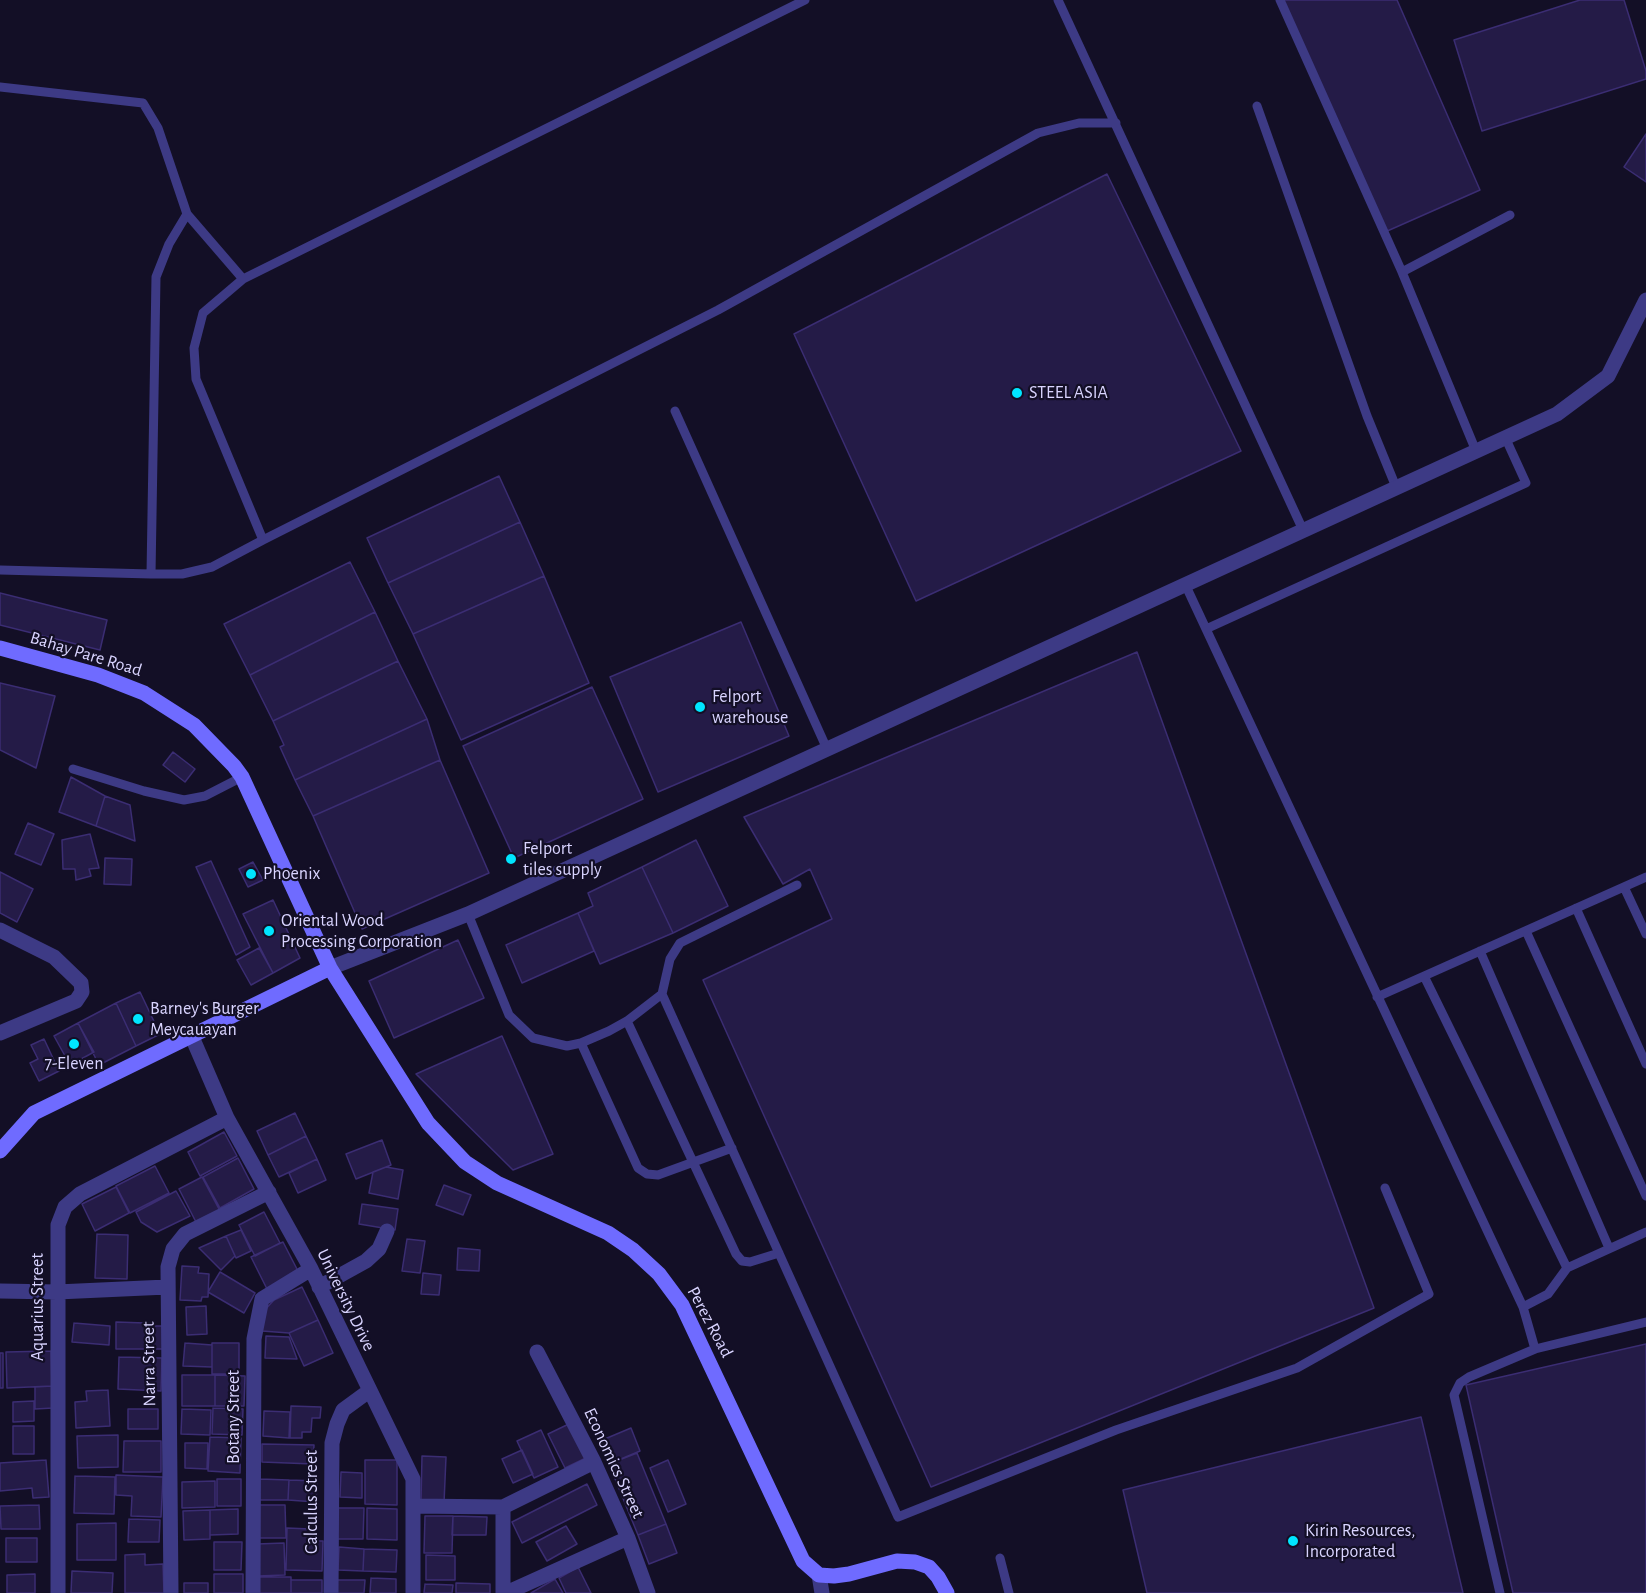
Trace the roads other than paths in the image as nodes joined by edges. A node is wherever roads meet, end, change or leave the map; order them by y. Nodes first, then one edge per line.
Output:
1 (806, 0) edge
2 (1058, 0) edge
3 (1280, 0) edge
4 (0, 87) edge
5 (1257, 106) dead end
6 (1116, 123) junction
7 (188, 214) junction
8 (1510, 215) dead end
9 (1402, 272) junction
10 (243, 279) junction
11 (1646, 300) edge
12 (675, 411) dead end
13 (1505, 437) junction
14 (1476, 451) junction
15 (1396, 488) junction
16 (1303, 530) junction
17 (264, 540) junction
18 (0, 570) edge
19 (151, 574) junction
20 (1185, 584) junction
21 (1206, 629) junction
22 (0, 648) edge
23 (827, 749) junction
24 (73, 769) dead end
25 (242, 777) junction
26 (1646, 877) edge
27 (797, 885) dead end
28 (1624, 887) junction
29 (1576, 908) junction
30 (468, 914) junction
31 (0, 930) edge
32 (1526, 931) junction
33 (1646, 934) edge
34 (1480, 951) junction
35 (330, 968) junction
36 (1424, 976) junction
37 (662, 994) junction
38 (1377, 997) junction
39 (627, 1021) junction
40 (0, 1033) edge
41 (192, 1037) junction
42 (581, 1043) junction
43 (1646, 1064) edge
44 (227, 1118) junction
45 (732, 1148) junction
46 (0, 1150) edge
47 (692, 1163) junction
48 (1385, 1188) dead end
49 (269, 1192) junction
50 (1646, 1196) edge
51 (387, 1231) dead end
52 (1646, 1232) edge
53 (1609, 1248) junction
54 (779, 1253) junction
55 (1567, 1268) junction
56 (311, 1269) junction
57 (167, 1287) junction
58 (319, 1287) junction
59 (0, 1291) edge
60 (57, 1292) junction
61 (1523, 1307) junction
62 (1646, 1322) edge
63 (1534, 1349) junction
64 (537, 1352) dead end
65 (369, 1391) junction
66 (594, 1462) junction
67 (414, 1506) junction
68 (503, 1507) junction
69 (628, 1538) junction
70 (1000, 1557) dead end
71 (819, 1575) junction
72 (58, 1593) edge
73 (171, 1593) edge
74 (253, 1593) edge
75 (331, 1593) edge
76 (413, 1593) edge
77 (504, 1593) edge
78 (648, 1593) edge
79 (822, 1593) edge
80 (947, 1593) edge
81 (1010, 1593) edge
82 (1500, 1593) edge

1 - 10 lane
2 - 6 lane
3 - 9 lane
4 - 7 lane
5 - 15 lane
6 - 16 lane
6 - 17 lane
7 - 10 lane
7 - 19 lane
8 - 9 lane
9 - 14 lane
10 - 17 lane
11 - 13 street
12 - 23 lane
13 - 14 street
13 - 21 lane
14 - 15 street
15 - 16 street
16 - 20 street
17 - 19 lane
18 - 19 lane
20 - 21 lane
20 - 23 street
21 - 38 lane
22 - 25 street, Bahay Pare Road
23 - 30 street
24 - 25 lane
25 - 35 street, Bahay Pare Road
26 - 28 lane
27 - 37 lane
28 - 29 lane
28 - 33 lane
29 - 32 lane
29 - 43 lane
30 - 35 street
30 - 42 lane
31 - 40 street
32 - 34 lane
32 - 50 lane
34 - 36 lane
34 - 53 lane
35 - 41 street
35 - 71 street, Perez Road
36 - 38 lane
36 - 55 lane
37 - 39 lane
37 - 45 lane
38 - 61 lane
39 - 42 lane
39 - 47 lane
41 - 44 street, University Drive
41 - 46 street
42 - 47 lane
44 - 49 street, University Drive
44 - 60 street, Aquarius Street
45 - 47 lane
45 - 54 lane
47 - 54 lane
48 - 54 lane
49 - 56 street, University Drive
49 - 57 street, Narra Street
51 - 58 street
52 - 53 lane
53 - 55 lane
55 - 61 lane
56 - 58 street, University Drive
56 - 74 street, Botany Street
57 - 60 street
57 - 73 street, Narra Street
58 - 65 street, University Drive
59 - 60 street
60 - 72 street, Aquarius Street
61 - 63 lane
62 - 63 lane
63 - 82 lane
64 - 66 street, Economics Street
65 - 67 street, University Drive
65 - 75 street, Calculus Street
66 - 68 street
66 - 69 street, Economics Street
67 - 68 street
67 - 76 street, University Drive
68 - 77 street
69 - 77 street
69 - 78 street, Economics Street
70 - 81 lane
71 - 79 street
71 - 80 street

